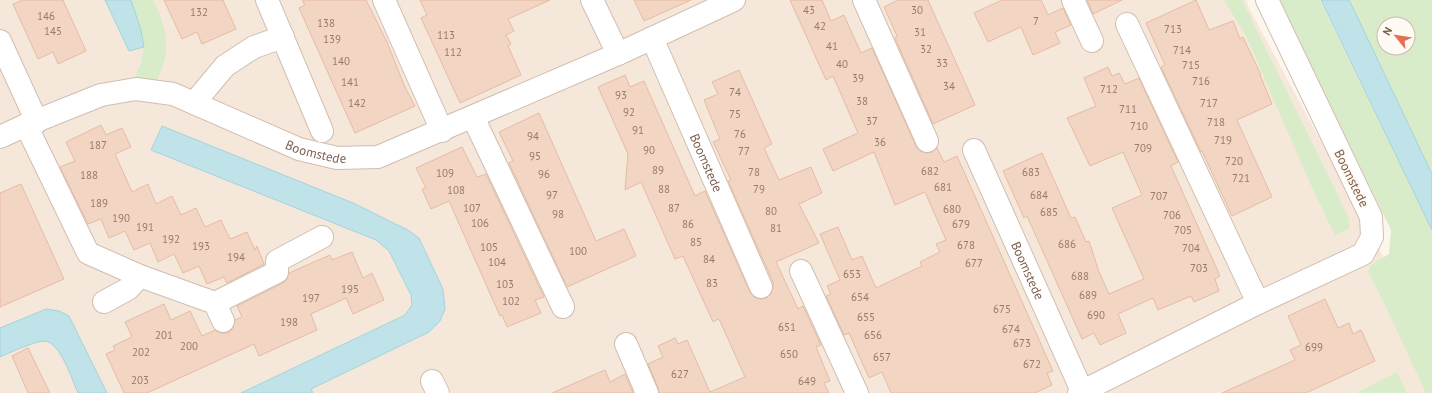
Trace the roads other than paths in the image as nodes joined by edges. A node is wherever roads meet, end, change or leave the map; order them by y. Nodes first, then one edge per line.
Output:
1 (267, 0) edge
2 (384, 0) edge
3 (592, 0) edge
4 (734, 0) edge
5 (864, 0) edge
6 (1073, 0) edge
7 (1267, 0) edge
8 (1127, 24) dead end
9 (283, 38) junction
10 (652, 38) junction
11 (0, 41) edge
12 (1092, 41) dead end
13 (618, 54) junction
14 (194, 103) junction
15 (473, 117) junction
16 (31, 123) junction
17 (322, 131) dead end
18 (442, 131) junction
19 (0, 137) edge
20 (927, 141) dead end
21 (974, 150) dead end
22 (322, 237) dead end
23 (801, 272) dead end
24 (140, 276) junction
25 (760, 288) dead end
26 (104, 302) dead end
27 (1258, 303) junction
28 (563, 307) dead end
29 (626, 344) dead end
30 (1080, 392) edge
31 (647, 393) edge
32 (857, 393) edge

1 - 9 street, Boomstede
2 - 18 street
3 - 13 street
4 - 10 street, Boomstede
5 - 20 street
6 - 12 street
7 - 27 street, Boomstede
8 - 27 street
9 - 14 street
9 - 17 street, Boomstede
10 - 13 street, Boomstede
10 - 25 street, Boomstede
11 - 16 street
13 - 15 street, Boomstede
14 - 16 street, Boomstede
14 - 18 street, Boomstede
15 - 18 street, Boomstede
15 - 28 street
16 - 19 street, Boomstede
16 - 24 street
21 - 30 street, Boomstede
22 - 24 street
23 - 32 street
24 - 26 street
27 - 30 street, Boomstede
29 - 31 street

